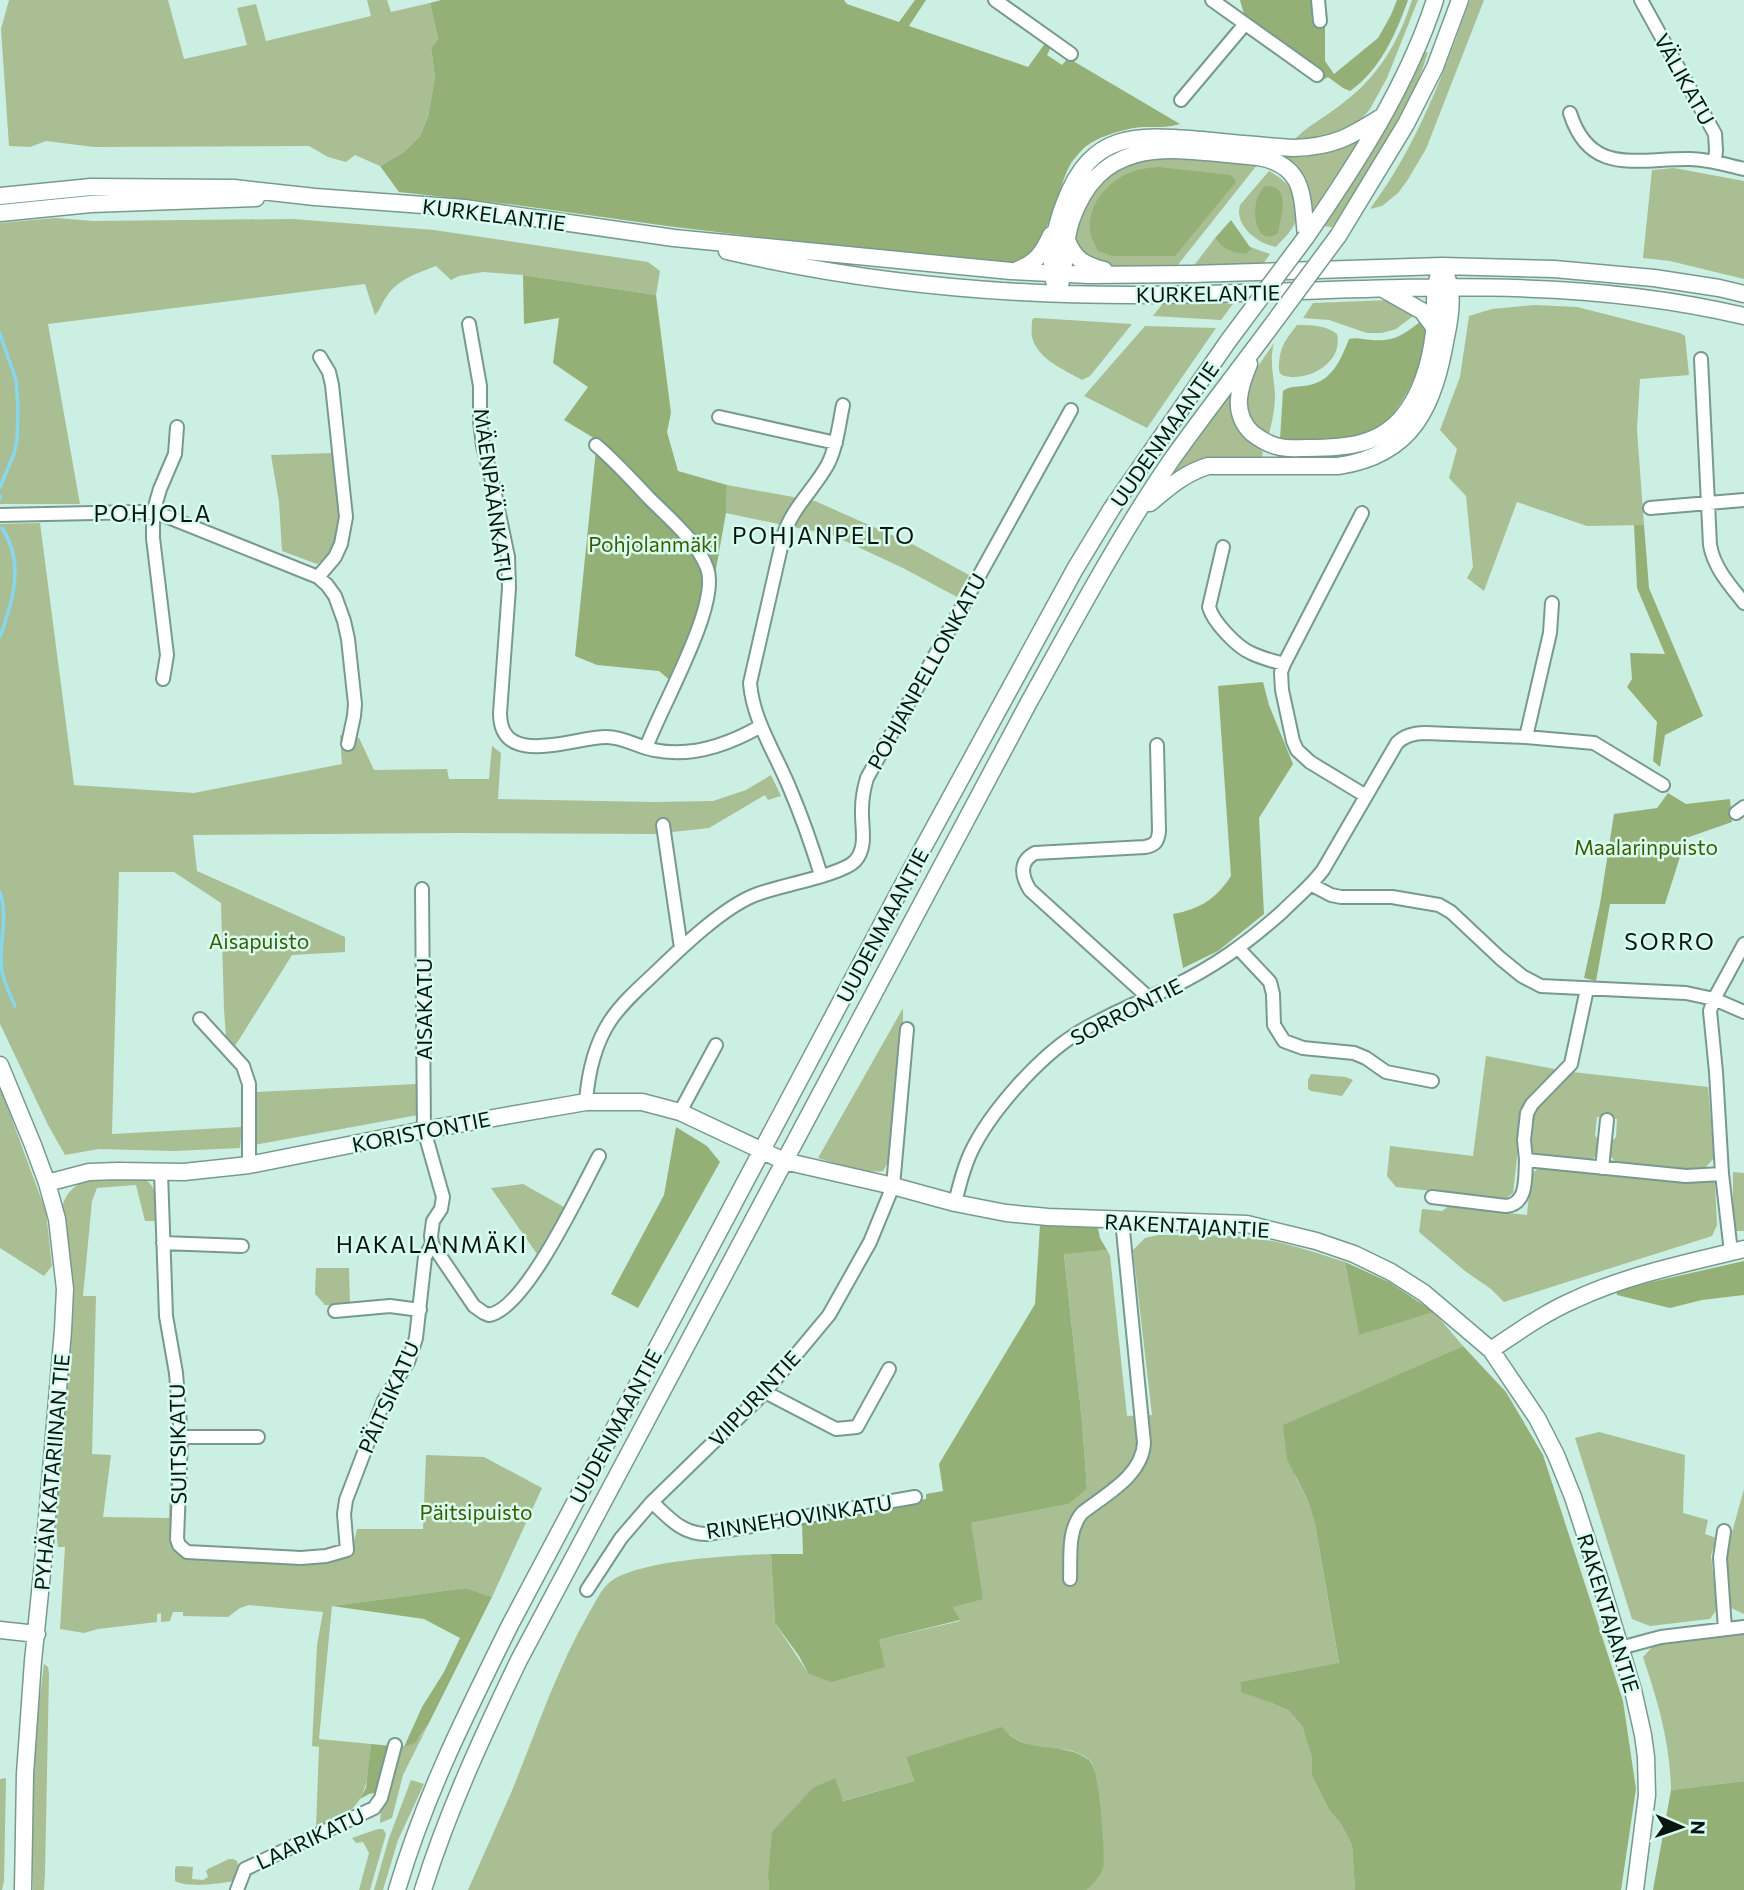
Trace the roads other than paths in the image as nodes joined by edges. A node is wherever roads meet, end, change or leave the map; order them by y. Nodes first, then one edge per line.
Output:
1 (995, 0) edge
2 (1212, 0) edge
3 (1318, 0) edge
4 (1435, 0) edge
5 (1460, 0) edge
6 (1641, 0) edge
7 (1320, 21) dead end
8 (1245, 24) junction
9 (1071, 54) dead end
10 (1317, 75) dead end
11 (1181, 100) dead end
12 (1570, 113) dead end
13 (1383, 116) junction
14 (1714, 162) junction
15 (1744, 169) edge
16 (0, 196) edge
17 (314, 197) junction
18 (0, 214) edge
19 (1059, 217) junction
20 (1306, 237) junction
21 (674, 238) junction
22 (1067, 240) junction
23 (1442, 266) junction
24 (1011, 271) junction
25 (1057, 274) junction
26 (1120, 274) junction
27 (1442, 286) junction
28 (1380, 288) junction
29 (1057, 294) junction
30 (1744, 294) edge
31 (1744, 316) edge
32 (469, 324) dead end
33 (1434, 327) junction
34 (1259, 341) junction
35 (320, 357) dead end
36 (1701, 359) dead end
37 (843, 405) dead end
38 (1071, 410) dead end
39 (719, 417) dead end
40 (177, 427) dead end
41 (836, 443) junction
42 (596, 445) dead end
43 (1744, 500) edge
44 (1707, 504) junction
45 (1650, 508) dead end
46 (153, 513) junction
47 (1362, 513) dead end
48 (0, 515) edge
49 (1135, 517) junction
50 (1223, 547) dead end
51 (318, 577) junction
52 (1744, 603) edge
53 (1552, 604) dead end
54 (1284, 664) junction
55 (163, 679) dead end
56 (761, 726) junction
57 (1526, 737) junction
58 (348, 744) dead end
59 (1157, 745) dead end
60 (646, 748) junction
61 (1663, 785) dead end
62 (1366, 796) junction
63 (663, 825) dead end
64 (821, 875) junction
65 (1311, 884) junction
66 (422, 889) dead end
67 (1744, 944) edge
68 (681, 948) junction
69 (1239, 948) junction
70 (1587, 989) junction
71 (1149, 998) junction
72 (1714, 999) junction
73 (1744, 1012) edge
74 (200, 1019) dead end
75 (907, 1029) dead end
76 (716, 1045) dead end
77 (0, 1065) edge
78 (1432, 1081) dead end
79 (586, 1102) junction
80 (680, 1112) junction
81 (1607, 1120) dead end
82 (424, 1130) junction
83 (762, 1151) junction
84 (599, 1156) dead end
85 (1526, 1160) junction
86 (785, 1161) junction
87 (250, 1165) junction
88 (1602, 1168) junction
89 (161, 1173) junction
90 (1722, 1174) junction
91 (47, 1183) junction
92 (893, 1186) junction
93 (1432, 1197) dead end
94 (955, 1203) junction
95 (1122, 1220) junction
96 (163, 1243) junction
97 (432, 1244) junction
98 (242, 1246) dead end
99 (1737, 1250) edge
100 (419, 1310) junction
101 (335, 1311) dead end
102 (1491, 1350) junction
103 (889, 1369) dead end
104 (765, 1392) junction
105 (181, 1437) junction
106 (258, 1437) dead end
107 (915, 1497) dead end
108 (652, 1502) junction
109 (1724, 1531) dead end
110 (347, 1550) joint
111 (1070, 1579) dead end
112 (587, 1590) dead end
113 (1744, 1627) edge
114 (1725, 1629) junction
115 (0, 1630) edge
116 (37, 1634) junction
117 (1620, 1648) junction
118 (395, 1745) dead end
119 (23, 1890) edge
120 (237, 1890) edge
121 (397, 1890) edge
122 (423, 1890) edge
123 (1635, 1890) edge

1 - 9 street
2 - 8 street
3 - 7 street
4 - 13 main road, UUDENMAANTIE
5 - 34 main road, UUDENMAANTIE, bridge
6 - 14 street, VÄLIKATU
8 - 10 street
8 - 11 street
12 - 14 street
13 - 19 main road
13 - 20 main road, UUDENMAANTIE
14 - 15 street
16 - 17 main road, KURKELANTIE
17 - 18 main road, KURKELANTIE
17 - 21 main road, KURKELANTIE
19 - 24 main road
19 - 25 main road
20 - 22 main road
20 - 83 main road, UUDENMAANTIE, bridge
21 - 24 main road, KURKELANTIE
21 - 29 main road, KURKELANTIE
22 - 25 main road
22 - 26 main road
23 - 26 main road, KURKELANTIE
23 - 27 main road
23 - 30 main road, KURKELANTIE
24 - 25 main road, KURKELANTIE
25 - 26 main road, KURKELANTIE
25 - 29 main road
27 - 28 main road, KURKELANTIE
27 - 31 main road, KURKELANTIE
27 - 33 main road
27 - 49 main road
28 - 29 main road, KURKELANTIE
28 - 33 main road
32 - 60 street, MÄENPÄÄNKATU
33 - 34 main road
34 - 49 main road, UUDENMAANTIE
35 - 51 street
36 - 44 street
37 - 41 street
38 - 64 street, POHJANPELLONKATU
39 - 41 street
40 - 46 street
41 - 56 street
42 - 60 street
43 - 44 street
44 - 45 street
44 - 52 street
46 - 48 street
46 - 51 street
46 - 55 street
47 - 54 street
49 - 86 main road, UUDENMAANTIE
50 - 54 street
51 - 58 street
53 - 57 street
54 - 62 street
56 - 60 street, MÄENPÄÄNKATU
56 - 64 street
57 - 61 street
57 - 62 street, SORRONTIE
59 - 71 street
62 - 65 street, SORRONTIE
63 - 68 street
64 - 68 street, POHJANPELLONKATU
65 - 69 street, SORRONTIE
65 - 70 street
66 - 82 street, AISAKATU
67 - 72 street
68 - 79 street, POHJANPELLONKATU
69 - 71 street, SORRONTIE
69 - 78 street
70 - 72 street
70 - 85 street
71 - 94 street, SORRONTIE
72 - 73 street
72 - 90 street
74 - 87 street
75 - 92 street, VIIPURINTIE
76 - 80 street
77 - 91 main road, PYHÄN KATARIINAN TIE
79 - 80 main road, KORISTONTIE
79 - 82 main road, KORISTONTIE
80 - 83 main road, KORISTONTIE
81 - 88 street
82 - 87 main road, KORISTONTIE
82 - 97 street, AISAKATU
83 - 86 main road, KORISTONTIE
83 - 121 main road, UUDENMAANTIE
84 - 97 street
85 - 88 street
85 - 93 street
86 - 92 main road, RAKENTAJANTIE
86 - 122 main road, UUDENMAANTIE
87 - 89 main road, KORISTONTIE
88 - 90 street
89 - 91 main road, KORISTONTIE
89 - 96 street, SUITSIKATU
90 - 99 street
91 - 116 main road, PYHÄN KATARIINAN TIE
92 - 94 main road, RAKENTAJANTIE
92 - 104 street, VIIPURINTIE
94 - 95 main road, RAKENTAJANTIE
95 - 102 main road, RAKENTAJANTIE
95 - 111 street
96 - 98 street
96 - 105 street, SUITSIKATU
97 - 100 street, PÄITSIKATU
99 - 102 main road
100 - 101 street
100 - 110 street, PÄITSIKATU
102 - 117 main road, RAKENTAJANTIE
103 - 104 street
104 - 108 street, VIIPURINTIE
105 - 106 street
105 - 110 street, SUITSIKATU
107 - 108 street, RINNEHOVINKATU
108 - 112 street, VIIPURINTIE
109 - 114 street
113 - 114 street
114 - 117 street
115 - 116 main road
116 - 119 main road, PYHÄN KATARIINAN TIE
117 - 123 main road, RAKENTAJANTIE
118 - 120 street, LAARIKATU

